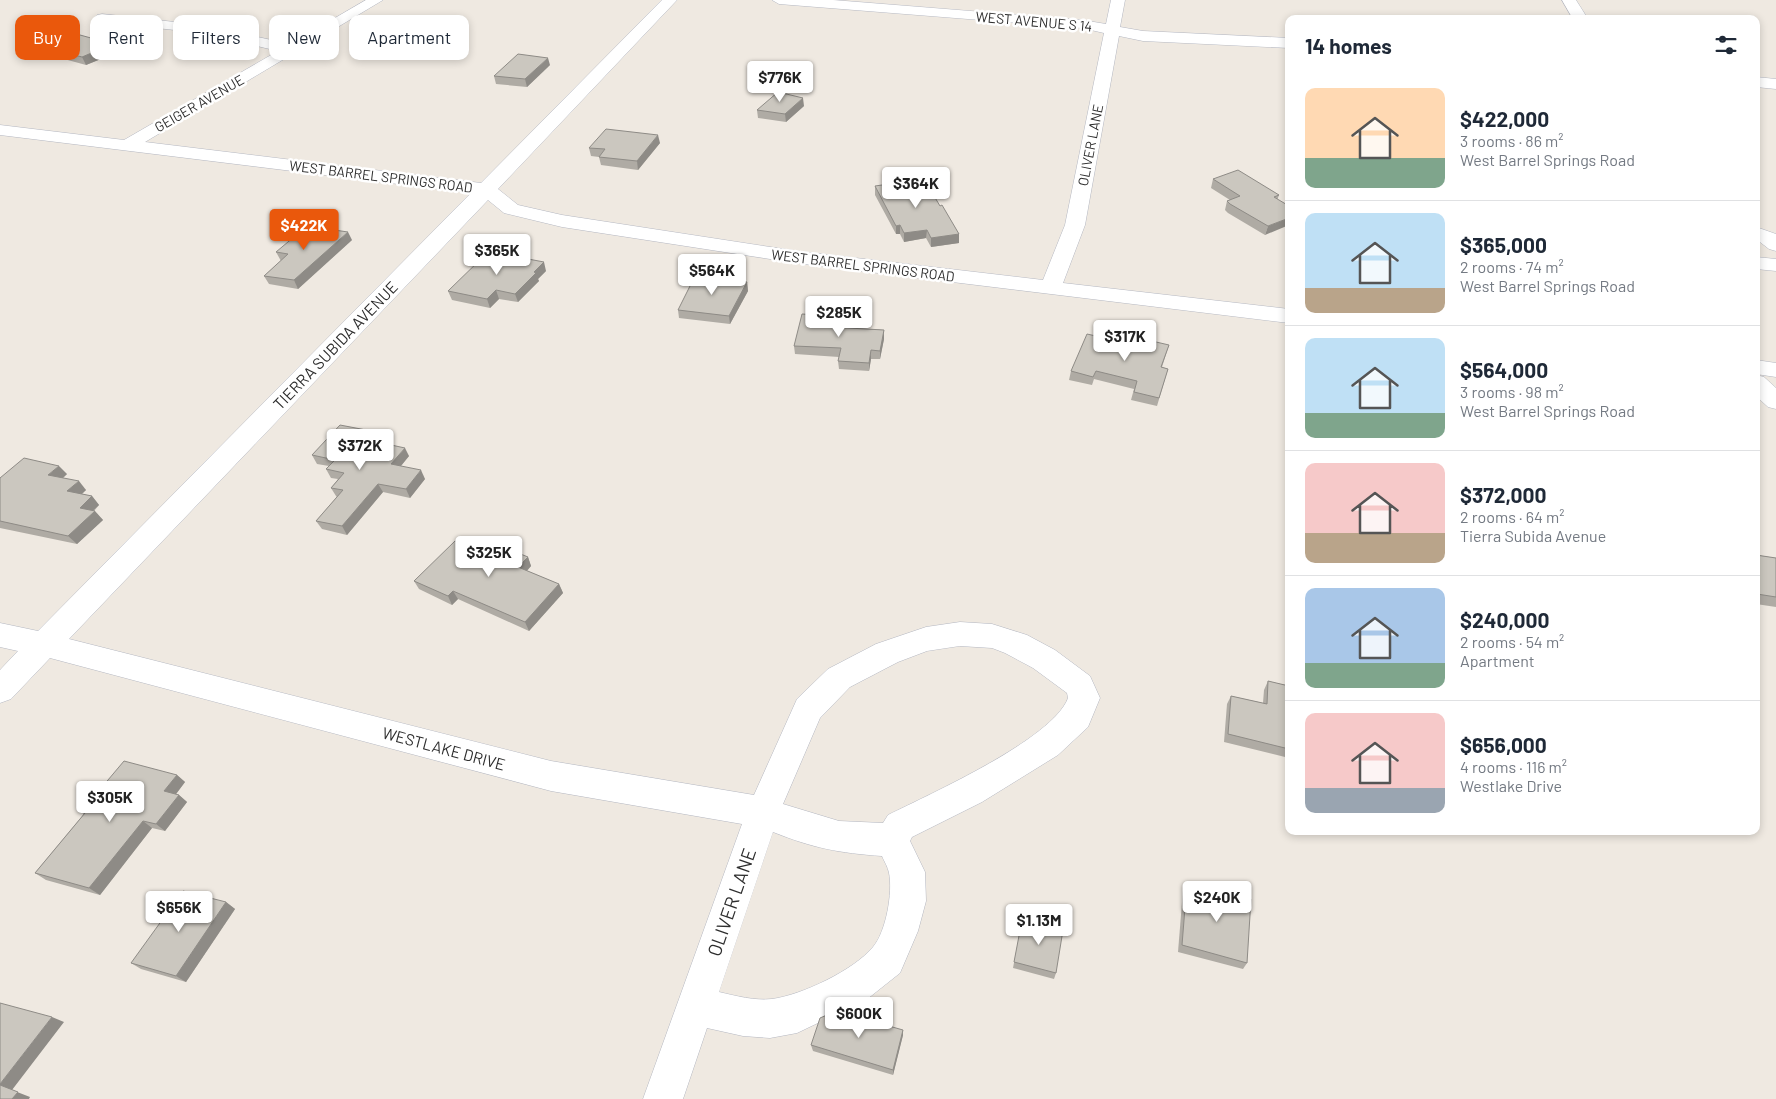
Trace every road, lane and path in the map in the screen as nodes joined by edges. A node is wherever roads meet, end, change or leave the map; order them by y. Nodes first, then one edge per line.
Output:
1 (376, 0) edge
2 (670, 0) edge
3 (779, 0) edge
4 (1118, 0) edge
5 (1569, 0) edge
6 (1578, 15) edge
7 (339, 21) edge
8 (163, 24) edge
9 (1112, 30) junction
10 (1285, 43) edge
11 (269, 44) edge
12 (272, 60) edge
13 (1760, 82) edge
14 (1776, 84) edge
15 (3, 132) edge
16 (126, 146) junction
17 (486, 189) junction
18 (1760, 234) edge
19 (1776, 245) edge
20 (1760, 263) edge
21 (1776, 265) edge
22 (1052, 287) junction
23 (1285, 316) edge
24 (1760, 368) edge
25 (1776, 370) edge
26 (1760, 386) edge
27 (1776, 401) edge
28 (0, 635) edge
29 (45, 644) junction
30 (0, 690) edge
31 (763, 812) junction
32 (892, 840) junction
33 (695, 1006) junction
34 (663, 1099) edge

1 - 7 street, GEIGER AVENUE
2 - 17 street, TIERRA SUBIDA AVENUE
3 - 9 street, WEST AVENUE S 14
4 - 9 street, OLIVER LANE
5 - 6 street
8 - 11 street
9 - 10 street, WEST AVENUE S 14
9 - 22 street, OLIVER LANE
12 - 16 street, GEIGER AVENUE
13 - 14 street
15 - 16 street, WEST BARREL SPRINGS ROAD
16 - 17 street, WEST BARREL SPRINGS ROAD
17 - 22 street, WEST BARREL SPRINGS ROAD
17 - 29 street, TIERRA SUBIDA AVENUE
18 - 19 street
20 - 21 street
22 - 23 street, WEST BARREL SPRINGS ROAD
24 - 25 street
26 - 27 street
28 - 29 street, WESTLAKE DRIVE
29 - 30 street, TIERRA SUBIDA AVENUE
29 - 31 street, WESTLAKE DRIVE
31 - 32 street, WESTLAKE DRIVE
31 - 32 street, OLIVER LANE
31 - 33 street, OLIVER LANE
32 - 33 street
33 - 34 street, OLIVER LANE

